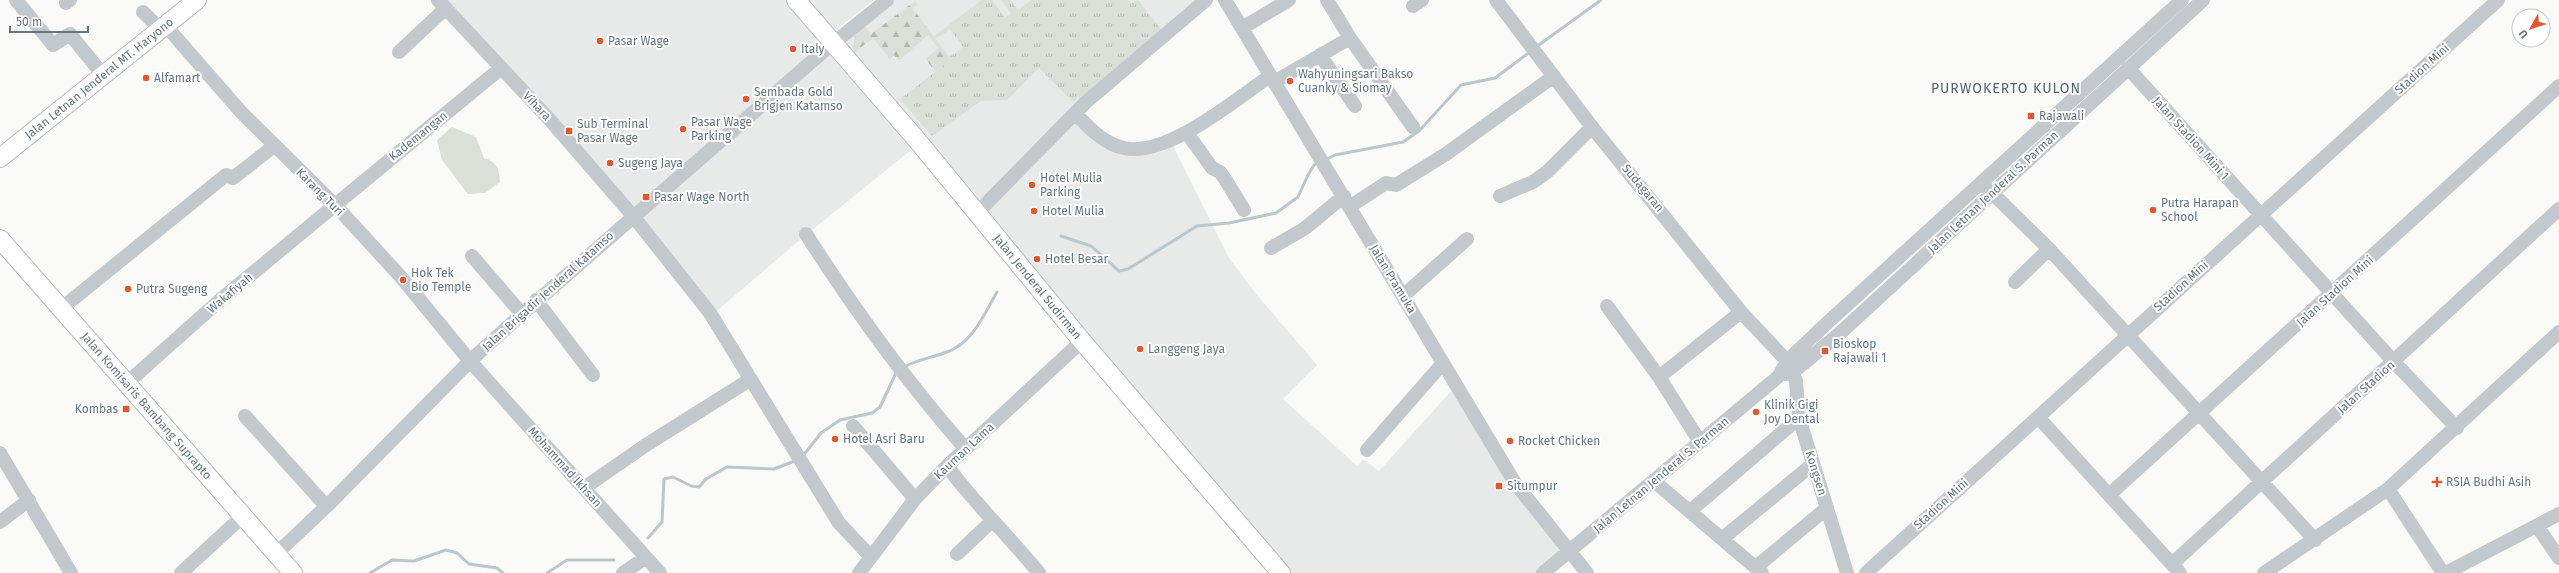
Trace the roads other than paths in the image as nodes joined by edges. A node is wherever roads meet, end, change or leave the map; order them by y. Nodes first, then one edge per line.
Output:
1 (16, 0) edge
2 (197, 0) edge
3 (796, 0) edge
4 (887, 0) edge
5 (1206, 0) edge
6 (1226, 0) edge
7 (1289, 0) edge
8 (1327, 0) edge
9 (2182, 0) edge
10 (2203, 0) edge
11 (2498, 0) edge
12 (1499, 1) edge
13 (442, 4) edge
14 (143, 12) dead end
15 (163, 28) junction
16 (1242, 28) junction
17 (1350, 38) junction
18 (834, 43) junction
19 (399, 52) dead end
20 (1320, 55) junction
21 (501, 68) junction
22 (2132, 73) junction
23 (103, 75) junction
24 (1554, 76) junction
25 (1272, 79) junction
26 (2559, 86) edge
27 (1355, 106) dead end
28 (1075, 113) junction
29 (1413, 127) dead end
30 (1592, 127) junction
31 (1187, 133) junction
32 (274, 146) junction
33 (0, 158) edge
34 (1981, 181) junction
35 (1992, 193) junction
36 (1500, 196) dead end
37 (1346, 202) junction
38 (334, 205) junction
39 (2559, 209) edge
40 (1244, 210) dead end
41 (976, 214) junction
42 (2260, 215) junction
43 (633, 216) junction
44 (806, 234) dead end
45 (1467, 238) dead end
46 (0, 239) edge
47 (1271, 248) dead end
48 (2049, 249) junction
49 (472, 256) dead end
50 (1876, 278) junction
51 (2015, 282) dead end
52 (1886, 290) junction
53 (2332, 294) junction
54 (1403, 296) junction
55 (536, 300) junction
56 (1607, 306) dead end
57 (62, 308) junction
58 (1741, 312) junction
59 (522, 314) junction
60 (2559, 332) edge
61 (2127, 334) junction
62 (1082, 341) junction
63 (470, 361) junction
64 (2394, 362) junction
65 (1443, 363) junction
66 (1790, 367) junction
67 (593, 375) dead end
68 (1659, 377) junction
69 (751, 379) junction
70 (127, 383) junction
71 (2199, 414) junction
72 (245, 416) dead end
73 (2038, 417) junction
74 (1799, 418) junction
75 (853, 426) dead end
76 (2457, 428) junction
77 (1700, 442) junction
78 (966, 448) junction
79 (1367, 450) dead end
80 (0, 453) edge
81 (1813, 464) junction
82 (946, 466) junction
83 (2261, 481) junction
84 (1655, 482) junction
85 (584, 488) junction
86 (2388, 489) junction
87 (2109, 496) junction
88 (915, 499) junction
89 (29, 500) junction
90 (326, 506) junction
91 (1826, 508) junction
92 (1690, 511) junction
93 (2559, 514) edge
94 (243, 516) junction
95 (992, 521) junction
96 (0, 522) edge
97 (2537, 526) junction
98 (1723, 538) junction
99 (2315, 540) junction
100 (1569, 551) junction
101 (276, 554) junction
102 (957, 554) dead end
103 (872, 557) junction
104 (645, 558) junction
105 (2559, 558) edge
106 (2176, 569) edge
107 (1759, 570) edge
108 (71, 573) edge
109 (181, 573) edge
110 (293, 573) edge
111 (623, 573) edge
112 (660, 573) edge
113 (859, 573) edge
114 (1039, 573) edge
115 (1281, 573) edge
116 (1544, 573) edge
117 (1587, 573) edge
118 (1847, 573) edge
119 (1866, 573) edge
120 (2264, 573) edge
121 (2442, 573) edge
122 (2446, 573) edge

1 - 23 street
2 - 15 main road, Jalan Letnan Jenderal MT. Haryono
3 - 18 main road, Jalan Jenderal Sudirman
4 - 18 street, Jalan Brigadir Jenderal Katamso
5 - 28 street
6 - 16 street, Jalan Pramuka
7 - 16 street
8 - 17 street
9 - 34 street, Jalan Letnan Jenderal S. Parman
10 - 22 street, Jalan Letnan Jenderal S. Parman
11 - 42 street, Stadion Mini
12 - 24 street, Sudagaran
13 - 19 street
13 - 21 street, Vihara
14 - 15 street, Karang Turi
15 - 23 main road, Jalan Letnan Jenderal MT. Haryono
15 - 32 street, Karang Turi
16 - 25 street, Jalan Pramuka
17 - 20 street
17 - 29 street
18 - 41 main road, Jalan Jenderal Sudirman
18 - 43 street, Jalan Brigadir Jenderal Katamso
20 - 25 street
20 - 27 street
21 - 38 street, Kademangan
21 - 43 street, Vihara
22 - 35 street, Jalan Letnan Jenderal S. Parman
22 - 42 street, Jalan Stadion Mini 1
23 - 33 main road, Jalan Letnan Jenderal MT. Haryono
24 - 30 street, Sudagaran
24 - 37 street
25 - 31 street
25 - 37 street, Jalan Pramuka
26 - 53 street, Jalan Stadion Mini
28 - 31 street
28 - 41 street
30 - 36 street
30 - 58 street, Sudagaran
31 - 40 street
32 - 38 street, Karang Turi
32 - 57 street
34 - 35 street
34 - 50 street, Jalan Letnan Jenderal S. Parman
35 - 48 street
35 - 52 street, Jalan Letnan Jenderal S. Parman
37 - 47 street
37 - 54 street, Jalan Pramuka
38 - 63 street, Karang Turi
38 - 70 street, Wakafiyah
39 - 64 street, Jalan Stadion
41 - 62 main road, Jalan Jenderal Sudirman
42 - 53 street, Jalan Stadion Mini 1
42 - 61 street, Stadion Mini
43 - 55 street, Jalan Brigadir Jenderal Katamso
43 - 69 street, Vihara
44 - 78 street
45 - 54 street
46 - 57 main road, Jalan Komisaris Bambang Suprapto
48 - 51 street
48 - 61 street
49 - 59 street
50 - 52 street
50 - 66 street, Jalan Letnan Jenderal S. Parman
52 - 66 street, Jalan Letnan Jenderal S. Parman
53 - 64 street, Jalan Stadion Mini 1
53 - 71 street, Jalan Stadion Mini
54 - 65 street, Jalan Pramuka
55 - 59 street, Jalan Brigadir Jenderal Katamso
55 - 67 street
56 - 68 street
57 - 70 main road, Jalan Komisaris Bambang Suprapto
58 - 66 street, Sudagaran
58 - 68 street
59 - 63 street, Jalan Brigadir Jenderal Katamso
60 - 76 street
61 - 71 street
61 - 73 street, Stadion Mini
62 - 78 street, Kauman Lama
62 - 115 main road, Jalan Jenderal Sudirman
63 - 85 street, Mohammad Ikhsan
63 - 90 street, Jalan Brigadir Jenderal Katamso
64 - 76 street, Jalan Stadion Mini 1
64 - 83 street, Jalan Stadion
65 - 79 street
65 - 100 street, Jalan Pramuka
66 - 74 street, Kongsen
66 - 77 street, Jalan Letnan Jenderal S. Parman
68 - 77 street
69 - 85 street
69 - 103 street, Vihara
70 - 94 main road, Jalan Komisaris Bambang Suprapto
71 - 83 street
71 - 87 street, Jalan Stadion Mini
72 - 90 street
73 - 87 street
73 - 119 street, Stadion Mini
74 - 81 street, Kongsen
74 - 92 street
75 - 88 street
76 - 86 street
77 - 84 street, Jalan Letnan Jenderal S. Parman
78 - 82 street, Kauman Lama
80 - 89 street
81 - 91 street, Kongsen
81 - 98 street
82 - 88 street, Kauman Lama
82 - 95 street
83 - 99 street
83 - 106 street, Jalan Stadion
84 - 92 street
84 - 100 street, Jalan Letnan Jenderal S. Parman
85 - 104 street, Mohammad Ikhsan
86 - 99 street
86 - 121 street
87 - 106 street
88 - 103 street, Kauman Lama
89 - 96 street
89 - 108 street
90 - 101 street, Jalan Brigadir Jenderal Katamso
91 - 107 street
91 - 118 street, Kongsen
92 - 98 street
93 - 97 street
94 - 101 main road, Jalan Komisaris Bambang Suprapto
94 - 109 street
95 - 102 street
95 - 114 street
97 - 105 street
97 - 122 street
98 - 107 street
99 - 120 street
100 - 116 street, Jalan Letnan Jenderal S. Parman
100 - 117 street
101 - 110 main road, Jalan Komisaris Bambang Suprapto
103 - 113 street, Kauman Lama
104 - 111 street
104 - 112 street, Mohammad Ikhsan

